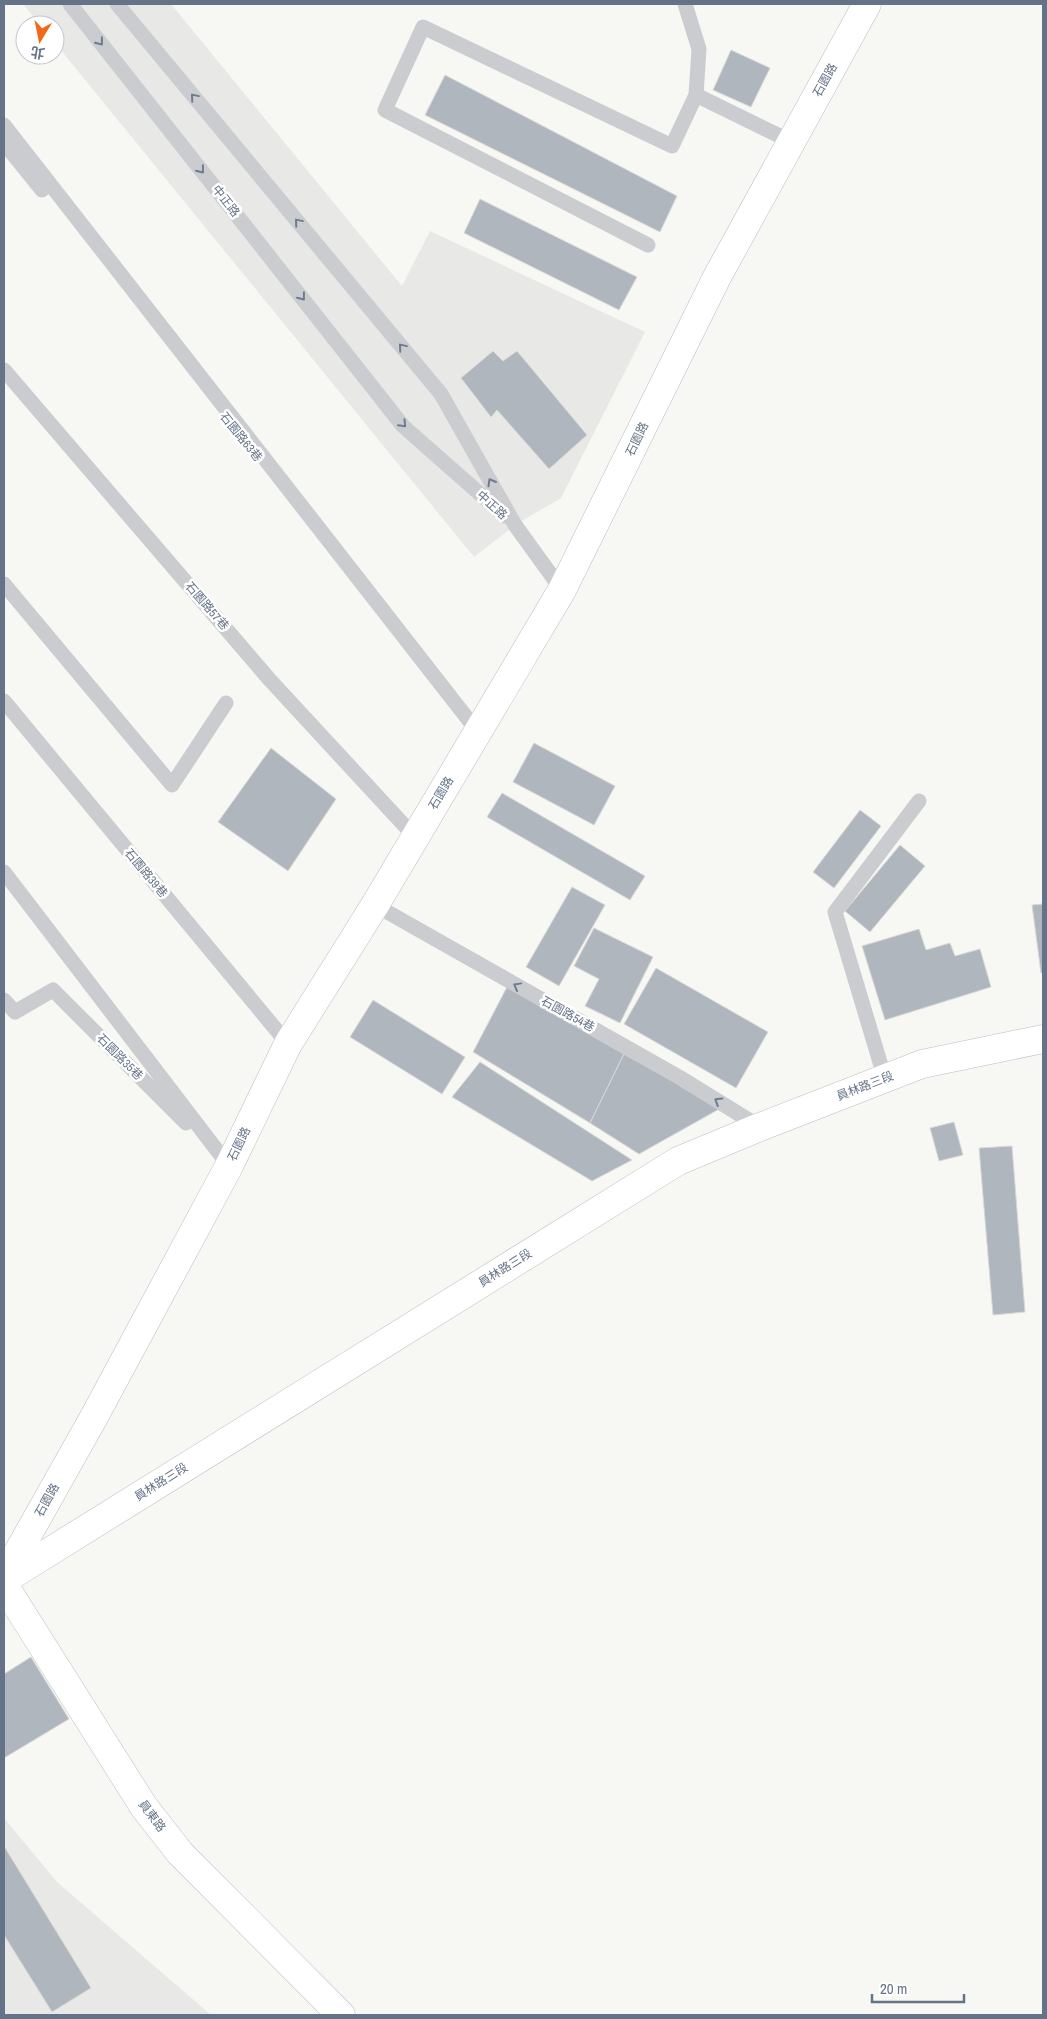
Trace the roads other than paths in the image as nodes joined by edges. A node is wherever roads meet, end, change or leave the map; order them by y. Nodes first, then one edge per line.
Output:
1 (70, 4) edge
2 (117, 4) edge
3 (685, 4) edge
4 (867, 4) edge
5 (696, 94) junction
6 (4, 124) edge
7 (790, 142) junction
8 (4, 143) edge
9 (648, 245) dead end
10 (4, 370) edge
11 (515, 525) junction
12 (4, 584) edge
13 (562, 590) junction
14 (4, 702) edge
15 (226, 703) dead end
16 (478, 732) junction
17 (919, 801) dead end
18 (415, 837) junction
19 (4, 872) edge
20 (375, 905) junction
21 (4, 1000) edge
22 (1043, 1040) edge
23 (288, 1044) junction
24 (885, 1079) junction
25 (760, 1126) junction
26 (229, 1166) junction
27 (4, 1578) edge
28 (4, 1585) edge
29 (341, 2015) edge

1 -> 11 lane, 中正路
11 -> 2 lane, 中正路
3 - 5 lane
4 - 7 main road, 石園路
5 - 7 lane
5 - 9 lane
6 - 16 lane
7 - 13 main road, 石園路
8 - 16 lane, 石園路63巷
10 - 18 lane, 石園路57巷
11 - 13 lane
12 - 15 lane
13 - 16 main road, 石園路
14 - 23 lane, 石園路39巷
16 - 18 main road, 石園路
17 - 24 lane
18 - 20 main road, 石園路
19 - 26 lane
20 - 23 main road, 石園路
25 -> 20 lane, 石園路54巷
21 - 26 lane, 石園路35巷
22 - 24 main road, 員林路三段
23 - 26 main road, 石園路
24 - 25 main road, 員林路三段
25 - 27 main road, 員林路三段
26 - 27 main road, 石園路
28 - 29 main road, 員東路

